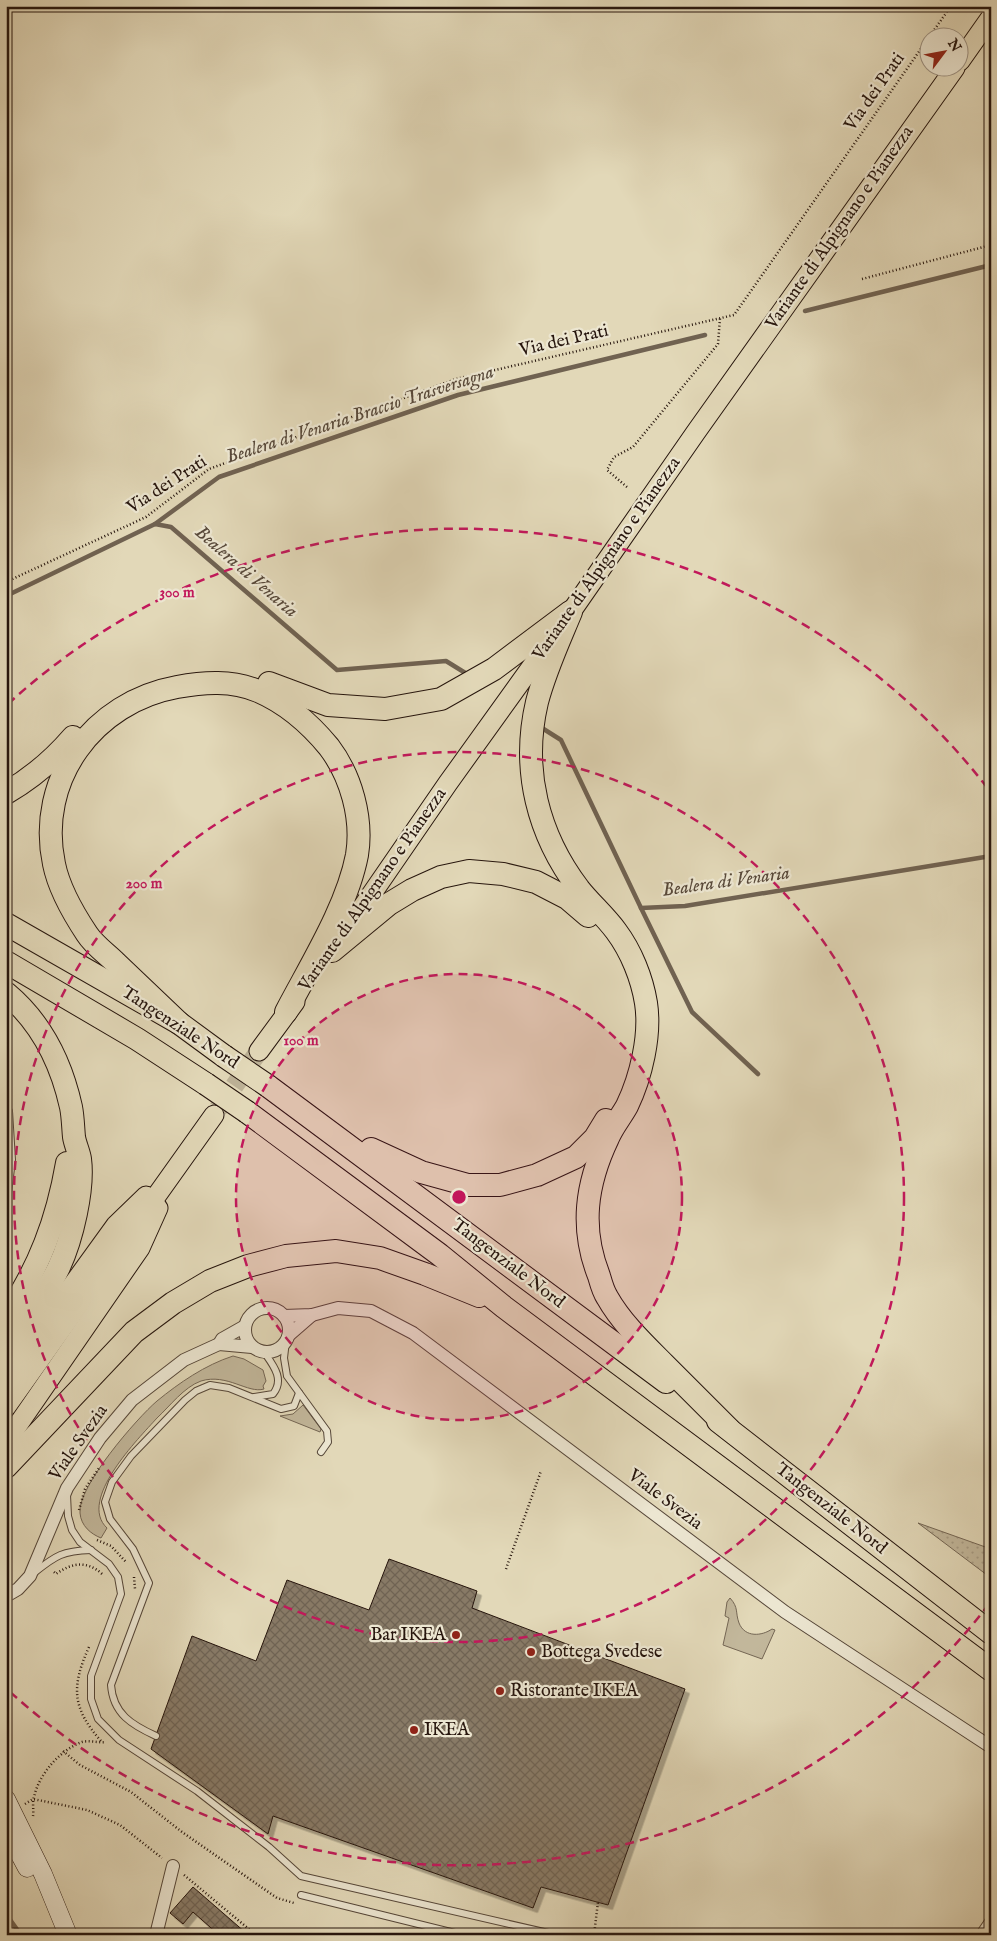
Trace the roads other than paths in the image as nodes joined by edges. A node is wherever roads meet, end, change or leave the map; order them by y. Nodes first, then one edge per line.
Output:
1 (991, 16) edge
2 (970, 46) edge
3 (948, 78) edge
4 (571, 612) junction
5 (6, 793) edge
6 (6, 924) edge
7 (332, 951) junction
8 (6, 962) edge
9 (6, 993) edge
10 (286, 1012) junction
11 (178, 1023) junction
12 (259, 1051) tunnel mouth
13 (6, 1105) edge
14 (214, 1114) tunnel mouth
15 (328, 1129) junction
16 (74, 1138) junction
17 (175, 1170) junction
18 (6, 1210) edge
19 (504, 1307) junction
20 (312, 1315) junction
21 (6, 1316) edge
22 (284, 1316) junction
23 (245, 1326) junction
24 (287, 1338) junction
25 (219, 1344) junction
26 (6, 1346) edge
27 (252, 1347) junction
28 (264, 1352) junction
29 (6, 1377) edge
30 (299, 1393) junction
31 (253, 1397) junction
32 (6, 1407) edge
33 (729, 1429) junction
34 (6, 1442) edge
35 (321, 1452) dead end
36 (6, 1467) edge
37 (67, 1488) junction
38 (91, 1550) junction
39 (30, 1576) junction
40 (6, 1596) edge
41 (991, 1633) edge
42 (991, 1670) edge
43 (156, 1736) dead end
44 (991, 1747) edge
45 (9, 1806) edge
46 (6, 1829) edge
47 (173, 1866) road end
48 (301, 1895) dead end
49 (991, 1922) edge
50 (67, 1935) edge
51 (156, 1935) edge
52 (463, 1935) edge
53 (557, 1935) edge
54 (982, 1935) edge

1 - 2 main road
3 - 4 main road, Variante di Alpignano e Pianezza
4 - 5 highway
4 - 7 main road, Variante di Alpignano e Pianezza
4 - 33 highway
6 - 11 highway, Tangenziale Nord
7 - 10 main road, Variante di Alpignano e Pianezza
7 - 15 highway
8 - 19 highway, Tangenziale Nord, bridge
9 - 16 highway
10 - 11 highway
10 - 12 main road, Variante di Alpignano e Pianezza
11 - 15 highway, Tangenziale Nord, bridge
13 - 18 lane
14 - 17 main road
15 - 33 highway, Tangenziale Nord
16 - 21 highway
16 - 26 highway
17 - 29 main road
17 - 32 main road
17 - 34 main road
19 - 36 highway
19 - 42 highway, Tangenziale Nord
20 - 22 street, Viale Svezia
20 - 24 street, Viale Svezia
20 - 44 street, Viale Svezia
22 - 23 street
22 - 24 street
23 - 25 street, Viale Svezia
23 - 27 street
24 - 28 street
24 - 30 lane
25 - 27 street, Viale Svezia
25 - 37 street, Viale Svezia
27 - 28 street
28 - 31 lane
30 - 31 lane
30 - 35 lane
31 - 43 lane
33 - 41 highway, Tangenziale Nord
37 - 38 lane
37 - 39 street, Viale Svezia
38 - 39 lane
38 - 53 lane
39 - 40 street, Viale Svezia
45 - 50 main road
46 - 50 main road
47 - 51 street
48 - 52 lane
49 - 54 street

